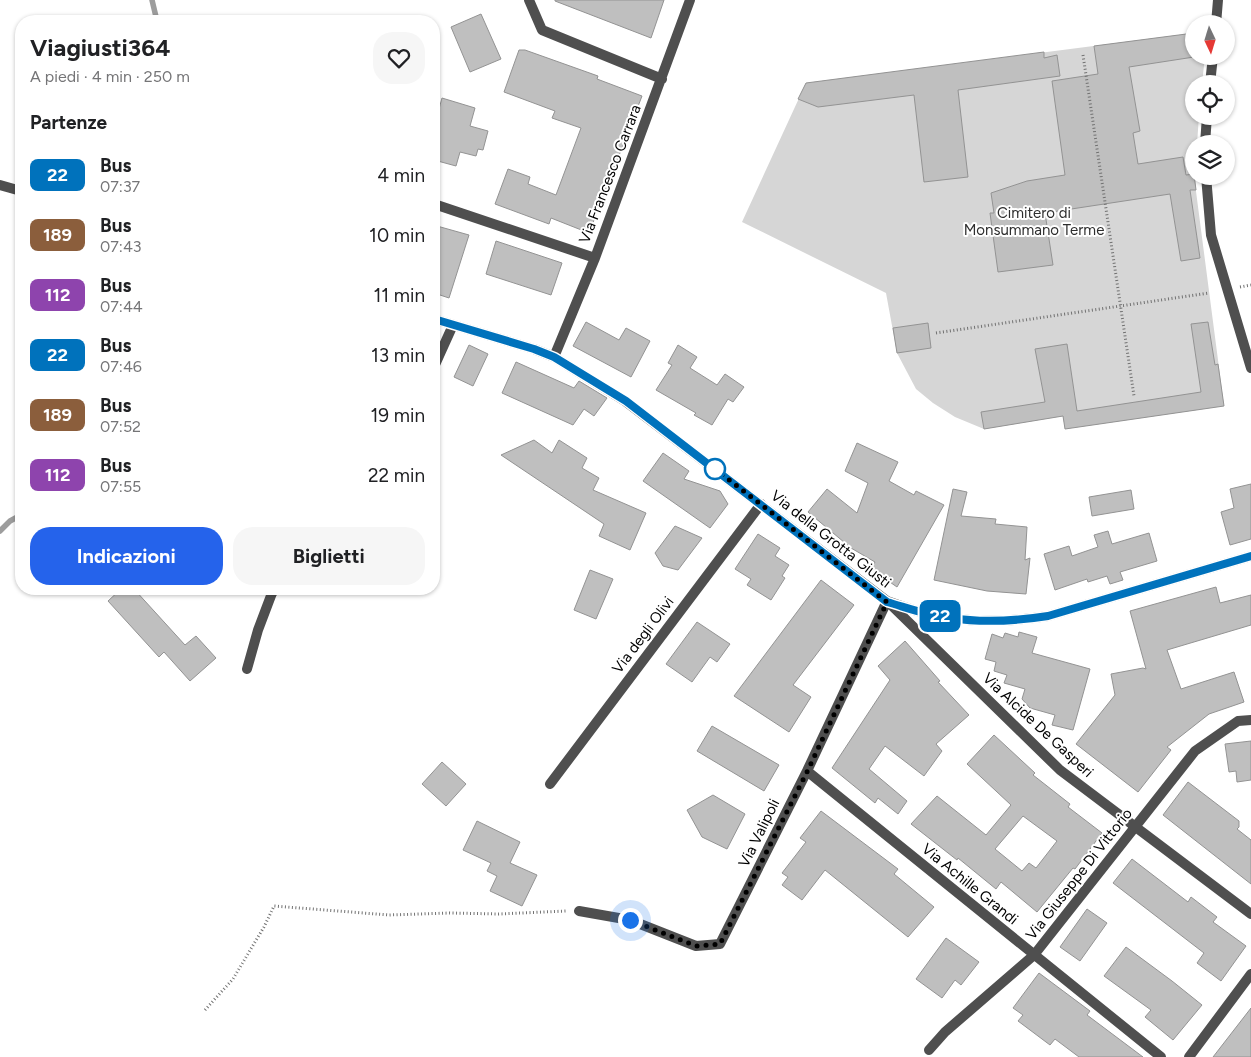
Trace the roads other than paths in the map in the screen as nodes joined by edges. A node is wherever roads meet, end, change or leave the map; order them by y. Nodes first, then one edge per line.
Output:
1 (529, 0) edge
2 (690, 0) edge
3 (1218, 0) edge
4 (1217, 15) edge
5 (662, 79) junction
6 (0, 184) edge
7 (1207, 185) edge
8 (15, 189) edge
9 (440, 206) edge
10 (595, 258) junction
11 (440, 321) edge
12 (453, 325) junction
13 (440, 354) edge
14 (554, 357) junction
15 (1251, 368) edge
16 (761, 504) junction
17 (1251, 556) edge
18 (271, 595) edge
19 (887, 602) junction
20 (247, 668) dead end
21 (1251, 720) edge
22 (807, 772) junction
23 (550, 784) dead end
24 (1134, 827) junction
25 (579, 911) road end
26 (1251, 914) edge
27 (1034, 955) junction
28 (1251, 974) edge
29 (929, 1050) dead end
30 (1162, 1057) edge
31 (1188, 1057) edge

1 - 5 street
2 - 5 street, Via Francesco Carrara
3 - 4 street
5 - 10 street, Via Francesco Carrara
6 - 8 street
7 - 15 street
9 - 10 street
10 - 14 street, Via Francesco Carrara
11 - 12 street, Via della Grotta Giusti
12 - 13 street
12 - 14 street, Via della Grotta Giusti
14 - 16 street, Via della Grotta Giusti
16 - 19 street, Via della Grotta Giusti
16 - 23 street, Via degli Olivi
17 - 19 street, Via della Grotta Giusti
18 - 20 street
19 - 22 street, Via Valipoli
19 - 24 street, Via Alcide De Gasperi
21 - 24 street, Via Giuseppe Di Vittorio
22 - 25 street, Via Valipoli
22 - 27 street, Via Achille Grandi
24 - 26 street, Via Alcide De Gasperi
24 - 27 street, Via Giuseppe Di Vittorio
27 - 29 street, Via Giuseppe Di Vittorio
27 - 30 street, Via Achille Grandi
28 - 31 street

